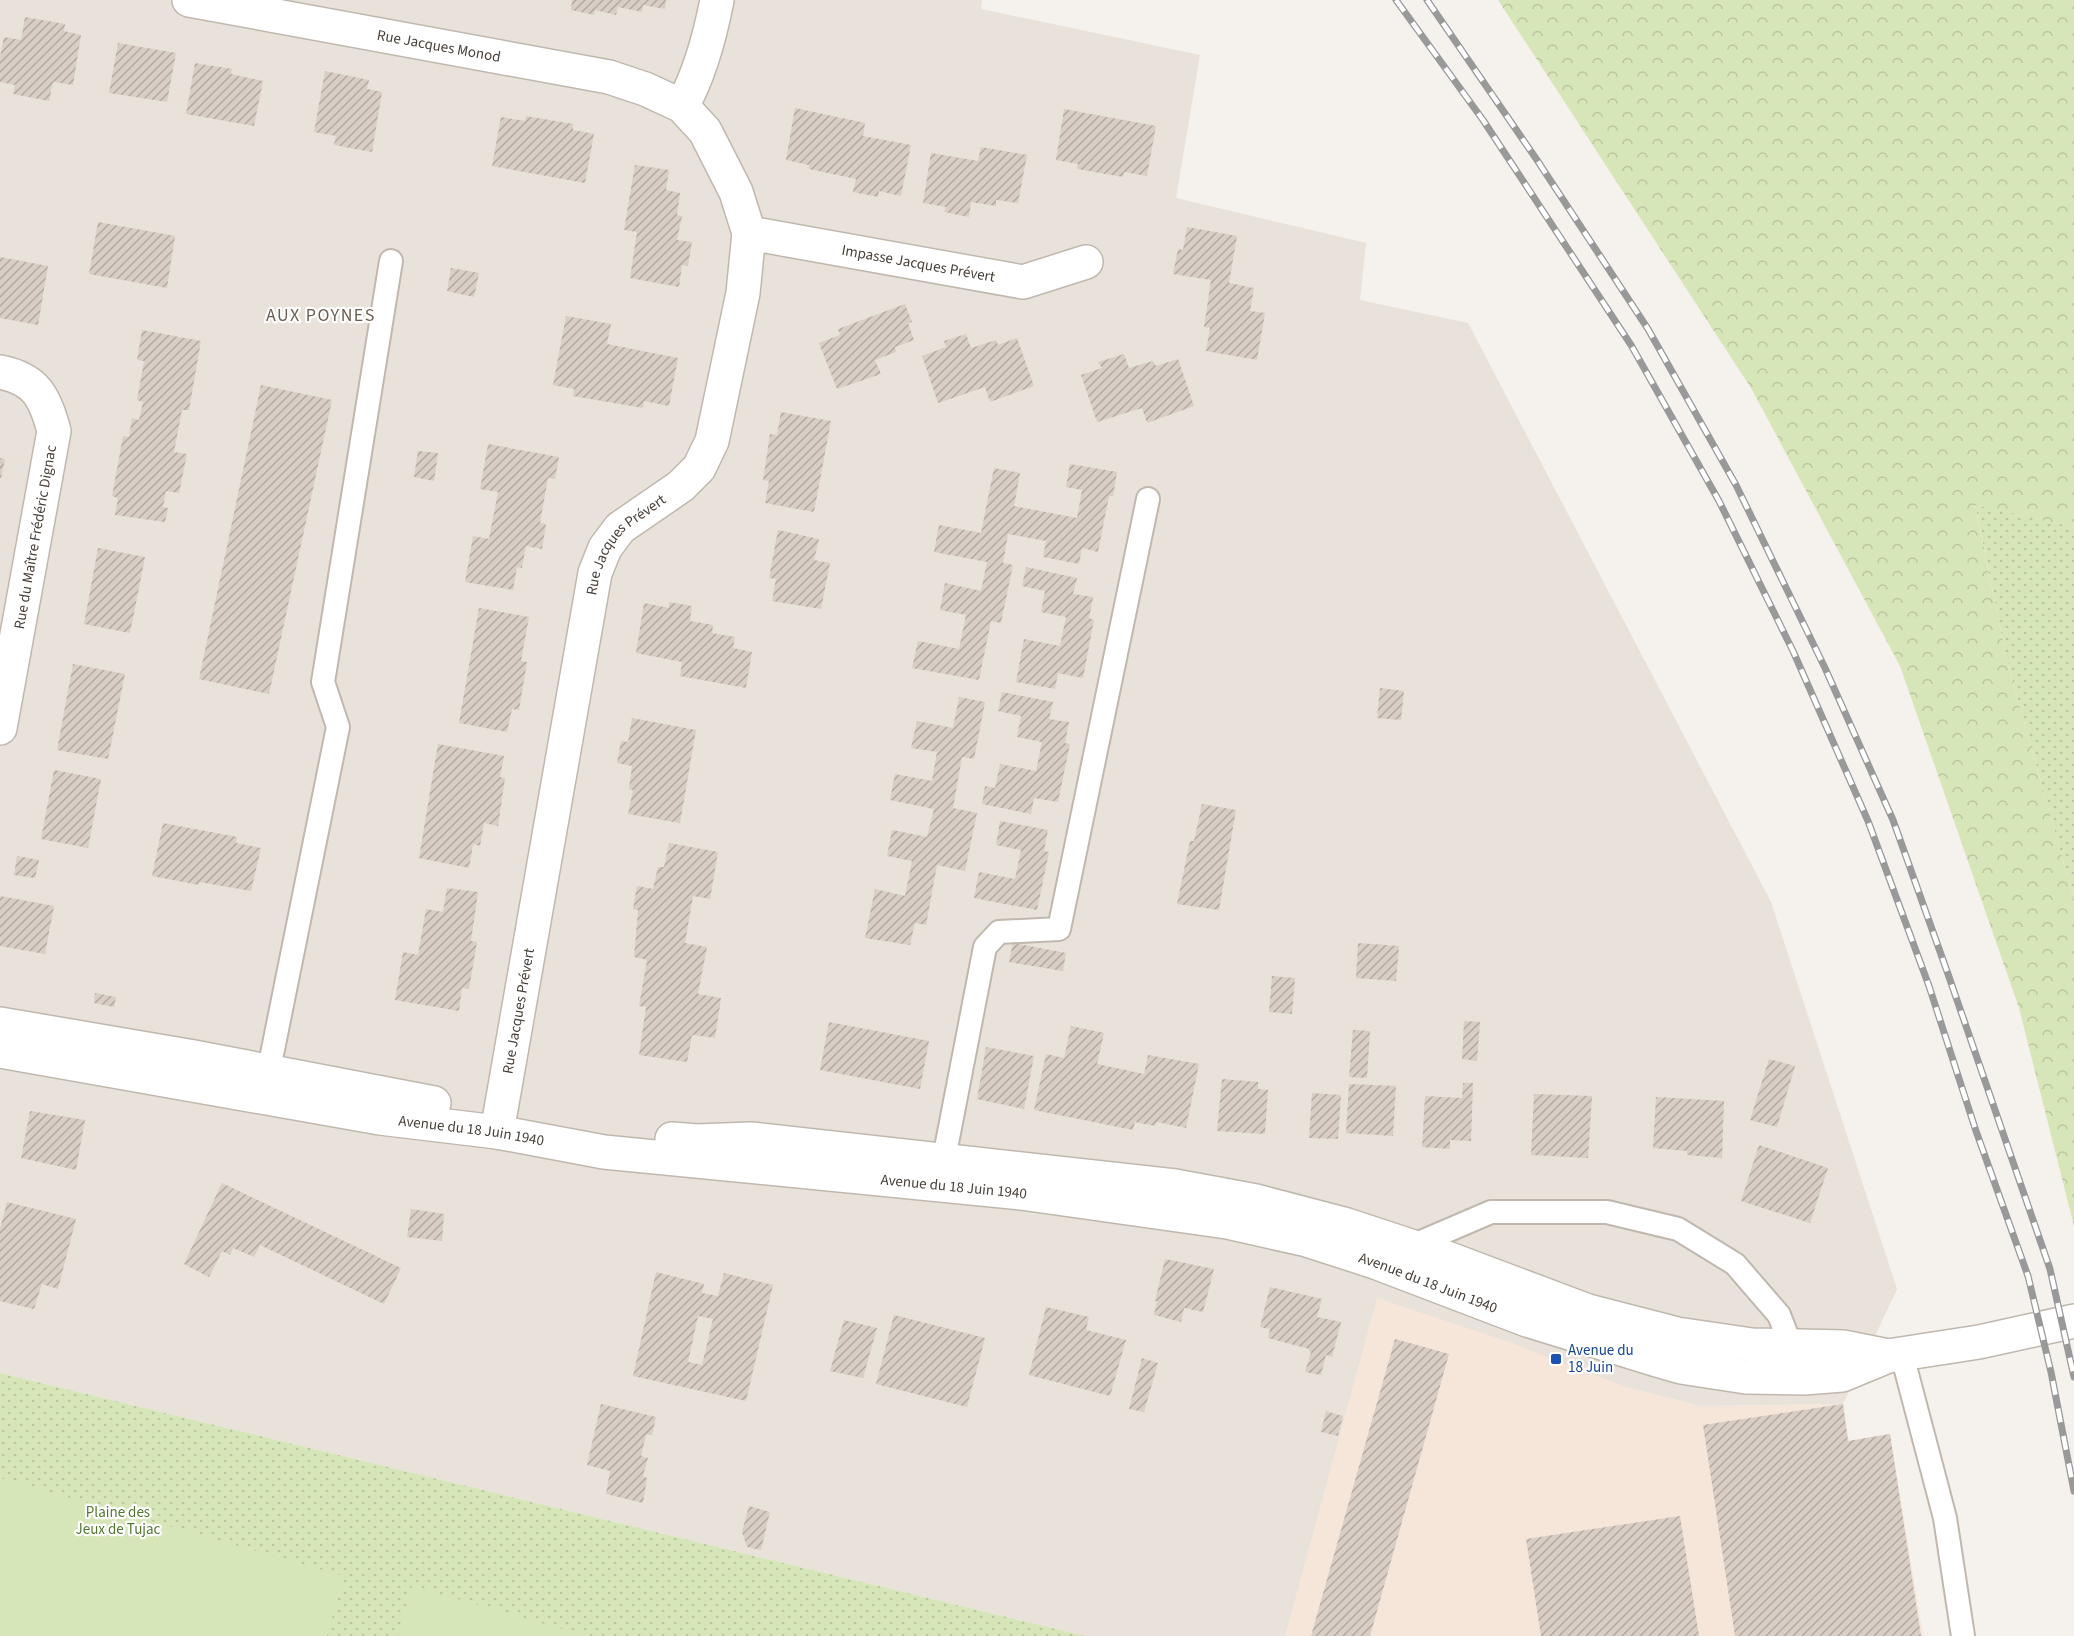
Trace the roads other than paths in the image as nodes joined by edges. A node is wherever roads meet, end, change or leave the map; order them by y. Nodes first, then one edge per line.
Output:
1 (189, 0) edge
2 (717, 0) edge
3 (320, 11) edge
4 (682, 106) junction
5 (749, 233) junction
6 (391, 261) dead end
7 (1086, 262) dead end
8 (0, 372) edge
9 (1148, 499) dead end
10 (0, 728) edge
11 (0, 1024) edge
12 (0, 1051) edge
13 (266, 1084) junction
14 (498, 1122) junction
15 (942, 1172) junction
16 (1412, 1246) junction
17 (1375, 1262) junction
18 (2074, 1321) edge
19 (1791, 1347) junction
20 (1895, 1356) junction
21 (1804, 1378) junction
22 (1963, 1636) edge

1 - 3 street, Rue Jacques Monod
2 - 4 street
3 - 4 street, Rue Jacques Monod
4 - 5 street, Rue Jacques Prévert
5 - 7 street, Impasse Jacques Prévert
5 - 14 street, Rue Jacques Prévert
6 - 13 lane
8 - 10 street, Rue du Maître Frédéric Dignac
9 - 15 lane
11 - 13 street, Avenue du 18 Juin 1940
12 - 13 street, Avenue du 18 Juin 1940
13 - 14 street, Avenue du 18 Juin 1940
14 - 15 street, Avenue du 18 Juin 1940
15 - 16 street, Avenue du 18 Juin 1940
15 - 17 street, Avenue du 18 Juin 1940
16 - 17 lane
16 - 19 street, Avenue du 18 Juin 1940
16 - 19 lane
17 - 21 street, Avenue du 18 Juin 1940
18 - 20 street, Avenue du 18 Juin 1940
19 - 20 street, Avenue du 18 Juin 1940
19 - 21 lane
20 - 21 street, Avenue du 18 Juin 1940
20 - 22 lane

